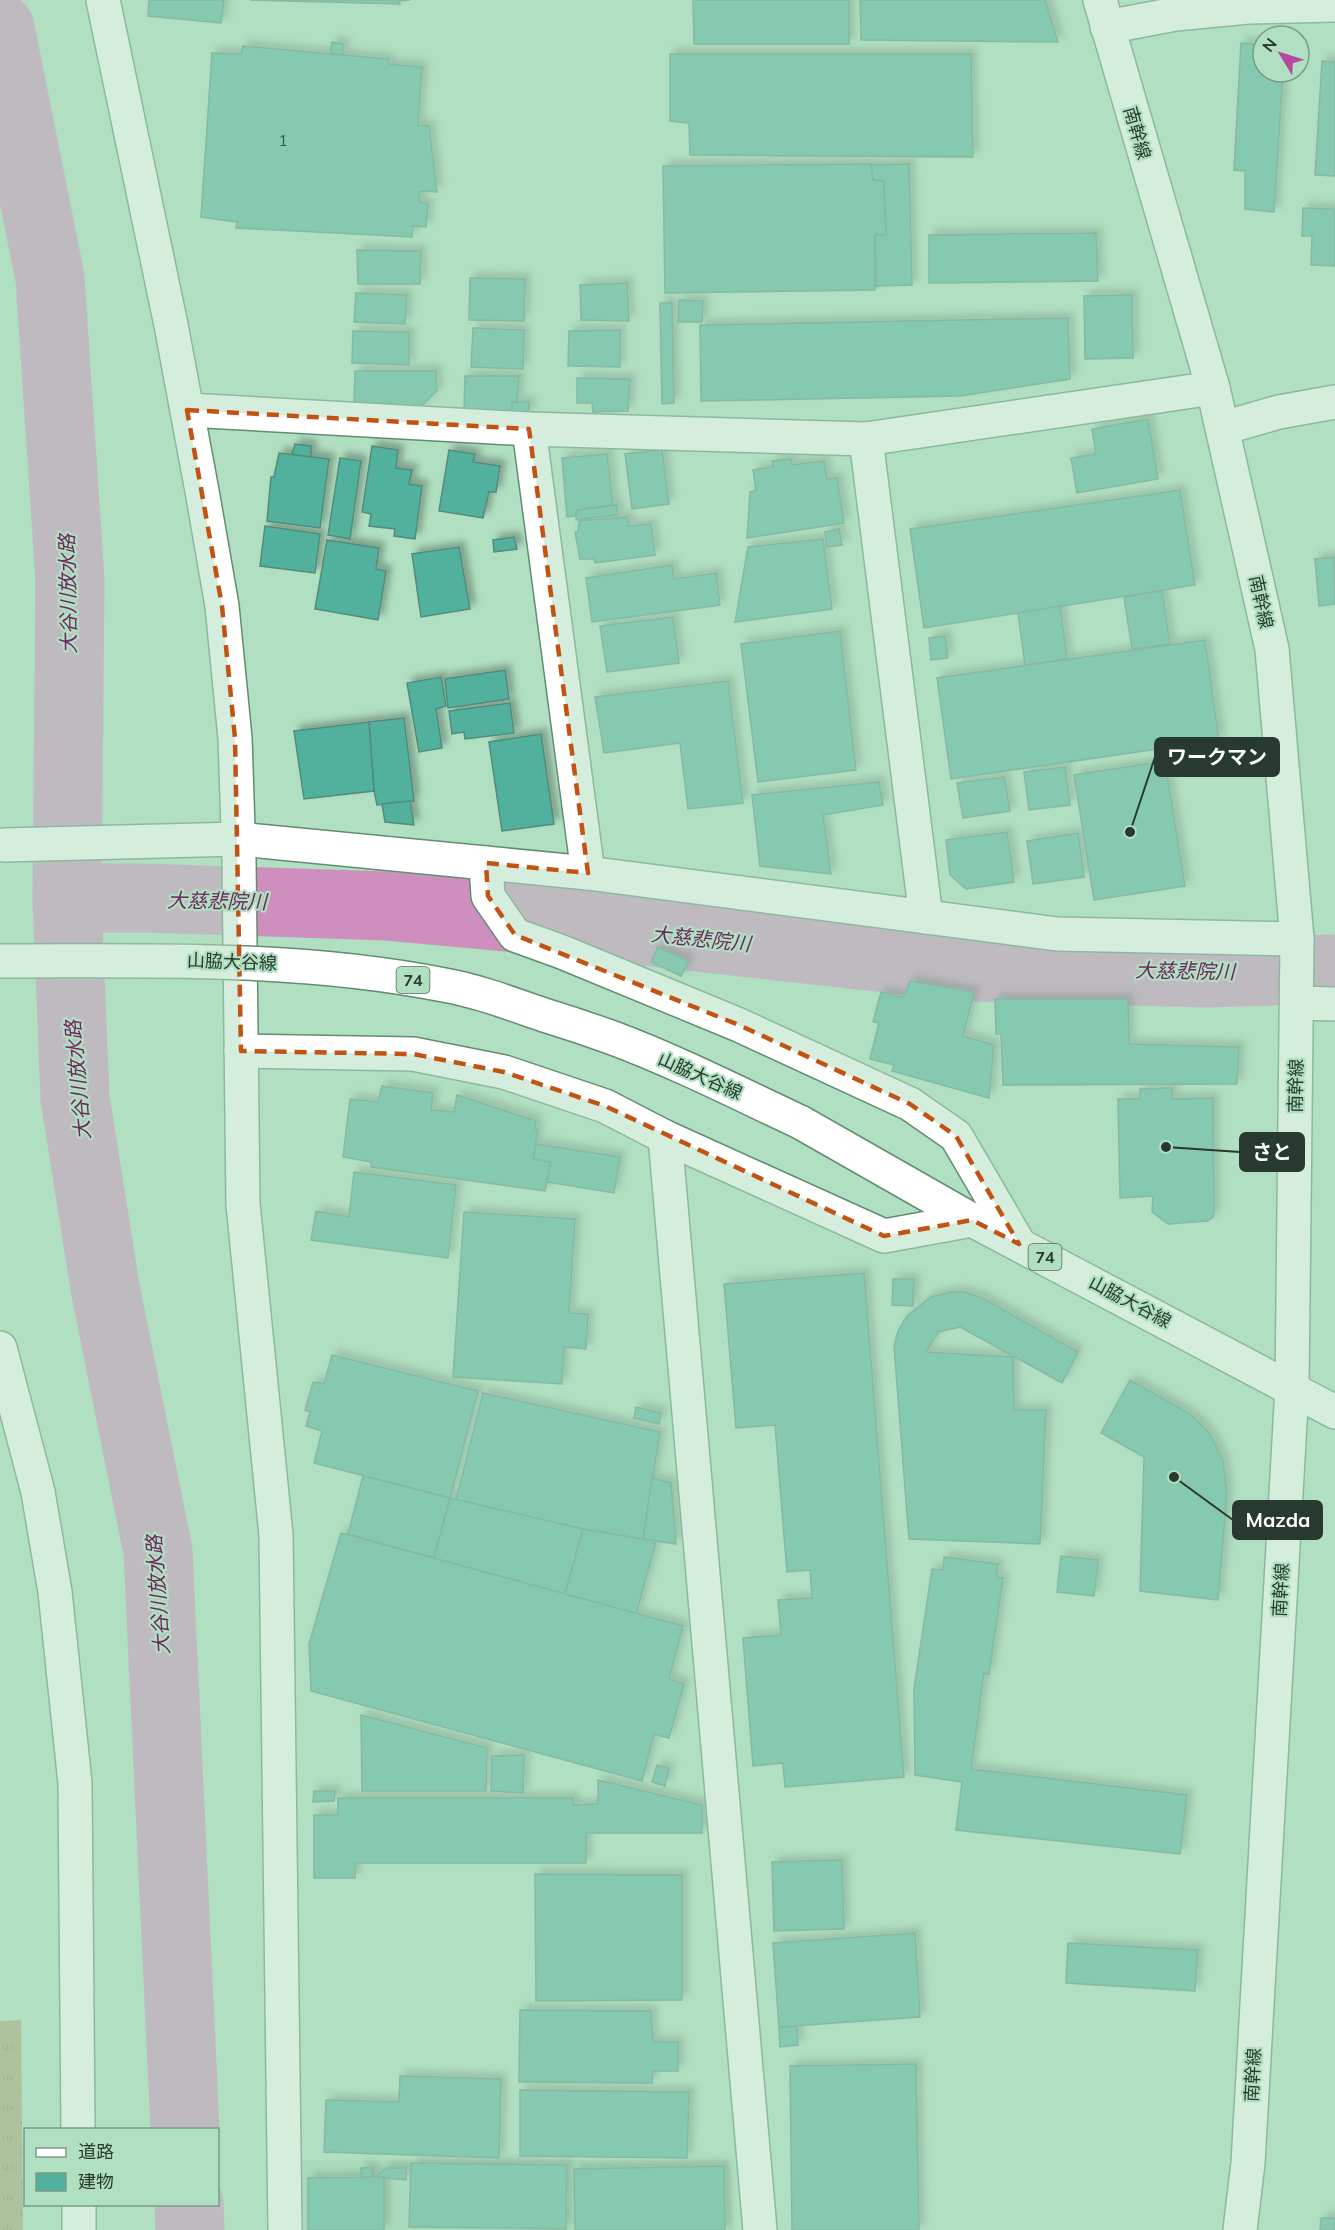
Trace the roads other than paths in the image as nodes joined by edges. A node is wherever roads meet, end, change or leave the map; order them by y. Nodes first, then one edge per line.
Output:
1 (103, 0) edge
2 (1335, 5) edge
3 (1103, 14) edge
4 (1213, 388) junction
5 (1335, 402) edge
6 (187, 410) junction
7 (1223, 428) junction
8 (529, 429) junction
9 (866, 439) junction
10 (4, 845) dead end
11 (239, 849) junction
12 (486, 863) junction
13 (588, 873) junction
14 (927, 917) junction
15 (1297, 939) junction
16 (0, 961) edge
17 (1297, 1003) junction
18 (1335, 1004) edge
19 (241, 1051) junction
20 (665, 1137) junction
21 (972, 1220) junction
22 (1019, 1244) junction
23 (0, 1348) edge
24 (1292, 1388) junction
25 (1335, 1412) edge
26 (78, 2128) edge
27 (79, 2206) edge
28 (79, 2230) edge
29 (285, 2230) edge
30 (759, 2230) edge
31 (1240, 2230) edge

1 - 6 street
2 - 3 street
3 - 4 street, 南幹線
4 - 7 street, 南幹線
4 - 9 street
5 - 7 street
6 - 8 street
6 - 11 street
7 - 15 street, 南幹線
8 - 9 street
8 - 13 street
9 - 14 street
10 - 11 street
11 - 12 street
11 - 19 street
12 - 13 street
12 - 22 street
13 - 14 street
14 - 15 street
15 - 17 street, 南幹線
16 - 21 street, 山脇大谷線 / 74, bridge
17 - 18 street
17 - 24 street, 南幹線
19 - 20 street
19 - 29 street
20 - 21 street
20 - 30 street
21 - 22 street, 山脇大谷線 / 74
22 - 24 street, 山脇大谷線 / 74
23 - 26 street
24 - 25 street, 山脇大谷線 / 74
24 - 31 street, 南幹線
27 - 28 street

